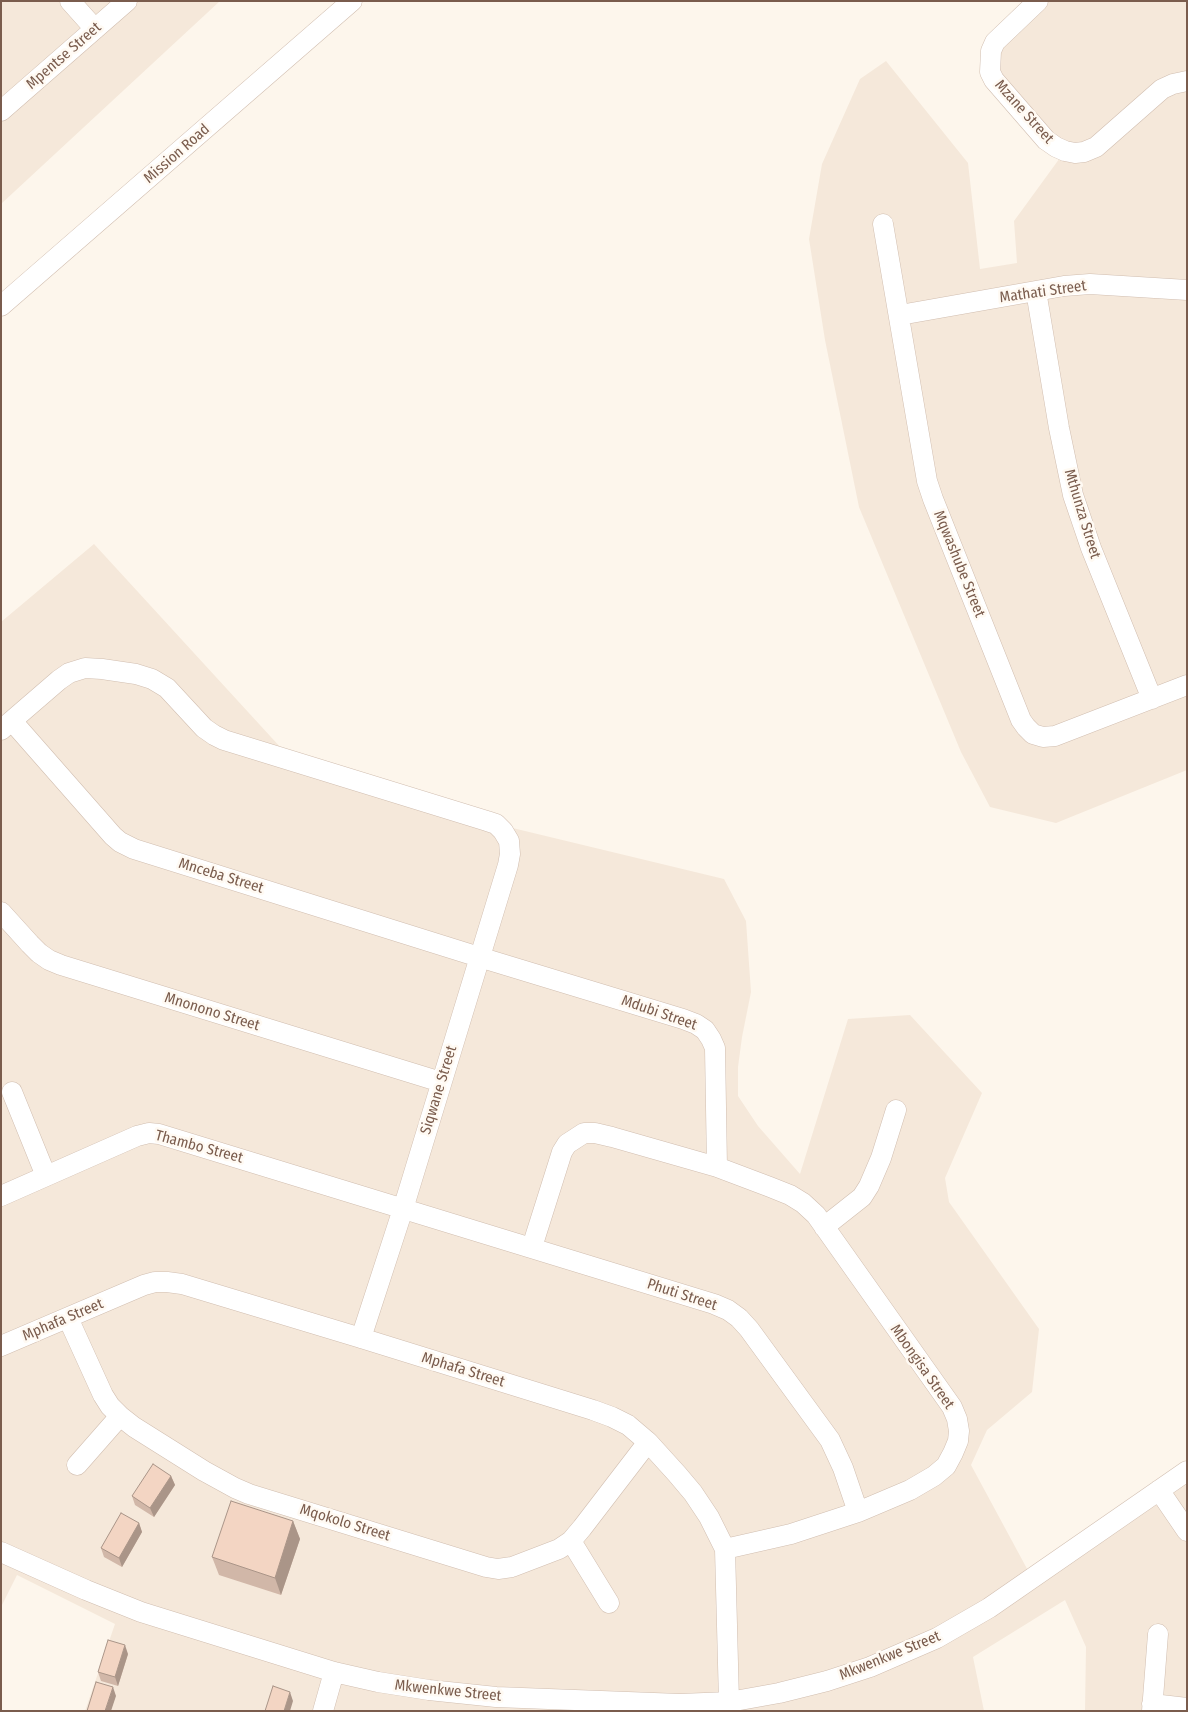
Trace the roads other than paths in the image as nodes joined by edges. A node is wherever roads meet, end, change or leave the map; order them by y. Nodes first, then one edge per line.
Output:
1 (70, 1) edge
2 (127, 1) edge
3 (352, 1) edge
4 (1038, 1) edge
5 (95, 29) junction
6 (1187, 81) edge
7 (5, 101) edge
8 (883, 224) dead end
9 (1187, 290) edge
10 (1036, 291) junction
11 (1, 306) edge
12 (900, 315) junction
13 (1187, 685) edge
14 (1152, 699) junction
15 (6, 725) edge
16 (1, 912) edge
17 (479, 957) junction
18 (442, 1082) junction
19 (12, 1092) dead end
20 (896, 1110) dead end
21 (717, 1167) junction
22 (46, 1176) junction
23 (1, 1196) edge
24 (403, 1209) junction
25 (824, 1227) junction
26 (532, 1247) junction
27 (68, 1318) junction
28 (361, 1338) junction
29 (1, 1346) edge
30 (120, 1416) junction
31 (648, 1442) junction
32 (77, 1465) dead end
33 (1187, 1471) edge
34 (1158, 1490) junction
35 (858, 1512) junction
36 (1187, 1531) edge
37 (571, 1541) junction
38 (724, 1548) junction
39 (1, 1552) edge
40 (608, 1603) dead end
41 (1158, 1634) dead end
42 (334, 1672) junction
43 (729, 1702) junction
44 (1152, 1708) edge
45 (1187, 1708) edge
46 (323, 1711) edge

1 - 5 street
2 - 5 street, Mpentse Street
3 - 11 street, Mission Road
4 - 6 street, Mzane Street
5 - 7 street, Mpentse Street
8 - 12 street, Mqwashube Street
9 - 10 street, Mathati Street
10 - 12 street, Mathati Street
10 - 14 street, Mthunza Street
12 - 14 street, Mqwashube Street
13 - 14 street, Mqwashube Street
15 - 17 street, Mnceba Street
15 - 17 street, Siqwane Street
16 - 18 street, Mnonono Street
17 - 18 street, Siqwane Street
17 - 21 street, Mdubi Street
18 - 24 street, Siqwane Street
19 - 22 street
20 - 25 street
21 - 25 street, Mbongisa Street
21 - 26 street, Mbongisa Street
22 - 23 street, Thambo Street
22 - 24 street, Thambo Street
24 - 26 street, Phuti Street
24 - 28 street, Siqwane Street
25 - 35 street, Mbongisa Street
26 - 35 street, Phuti Street
27 - 28 street, Mphafa Street
27 - 29 street, Mphafa Street
27 - 30 street, Mqokolo Street
28 - 31 street, Mphafa Street
30 - 32 street
30 - 37 street, Mqokolo Street
31 - 37 street, Mqokolo Street
31 - 38 street, Mphafa Street
33 - 34 street, Mkwenkwe Street
34 - 36 street
34 - 43 street, Mkwenkwe Street
35 - 38 street, Mbongisa Street
37 - 40 street
38 - 43 street, Mphafa Street
39 - 42 street, Mkwenkwe Street
41 - 44 street
42 - 43 street, Mkwenkwe Street
42 - 46 street
44 - 45 street

